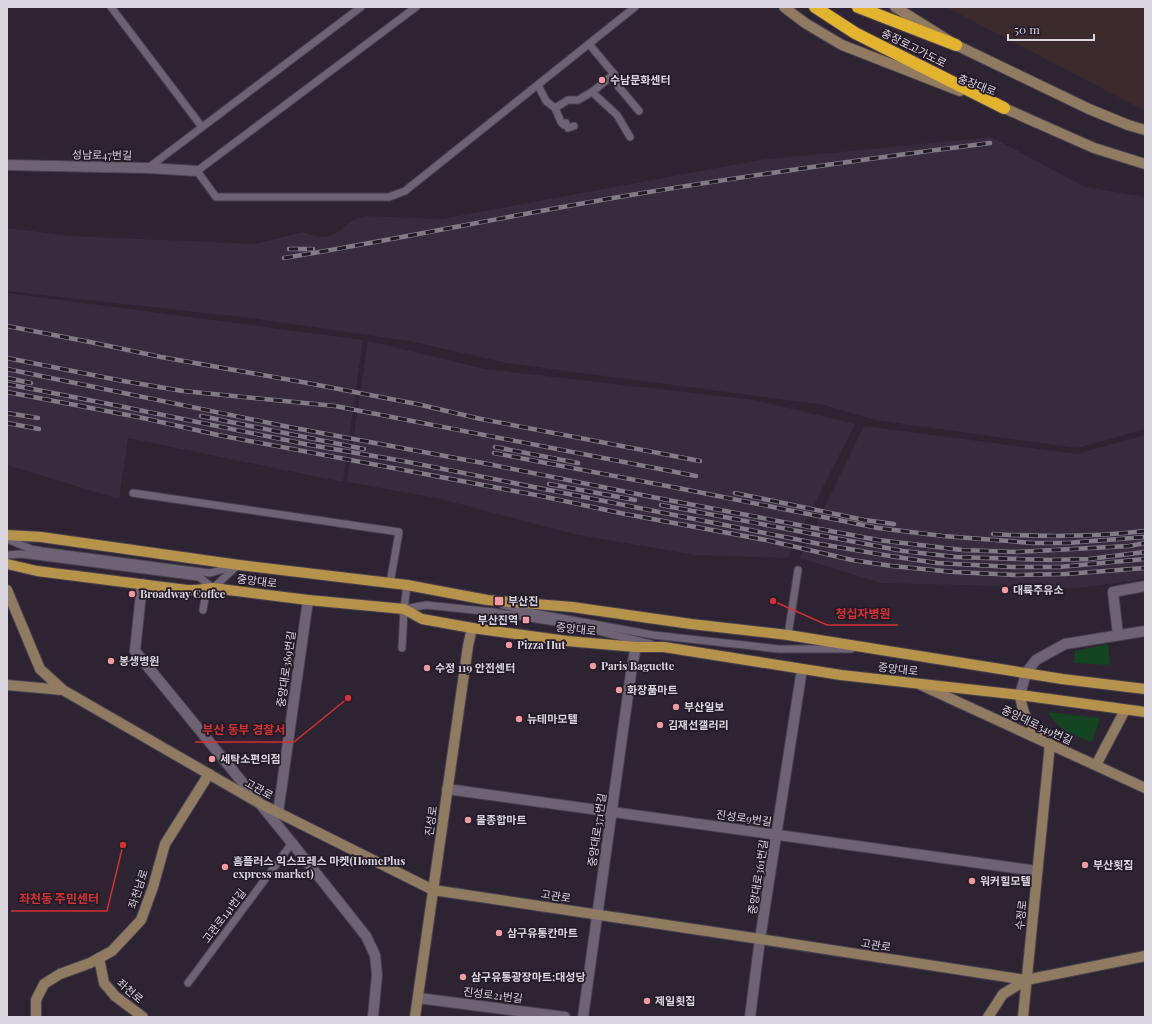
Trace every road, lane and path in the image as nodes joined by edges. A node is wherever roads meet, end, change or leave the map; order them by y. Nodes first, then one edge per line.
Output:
1 (111, 7) edge
2 (361, 7) edge
3 (416, 7) edge
4 (635, 7) edge
5 (784, 7) edge
6 (815, 7) edge
7 (858, 7) edge
8 (895, 7) edge
9 (589, 44) junction
10 (956, 45) junction
11 (614, 74) junction
12 (538, 85) junction
13 (592, 92) junction
14 (555, 108) junction
15 (1004, 108) junction
16 (639, 111) dead end
17 (574, 126) dead end
18 (202, 127) junction
19 (1145, 130) edge
20 (630, 137) dead end
21 (1145, 164) edge
22 (7, 165) edge
23 (148, 168) junction
24 (197, 170) junction
25 (133, 493) dead end
26 (7, 535) edge
27 (7, 539) edge
28 (7, 564) edge
29 (239, 565) junction
30 (798, 570) dead end
31 (390, 583) junction
32 (142, 584) junction
33 (407, 585) junction
34 (1145, 586) edge
35 (213, 588) junction
36 (7, 590) edge
37 (308, 600) junction
38 (487, 600) junction
39 (404, 609) junction
40 (203, 610) dead end
41 (472, 628) junction
42 (1145, 631) edge
43 (788, 635) junction
44 (1118, 635) junction
45 (636, 647) junction
46 (664, 647) junction
47 (402, 648) dead end
48 (871, 649) junction
49 (802, 669) junction
50 (1026, 673) junction
51 (919, 684) junction
52 (7, 685) edge
53 (1145, 689) edge
54 (63, 690) junction
55 (1020, 696) junction
56 (1125, 710) junction
57 (1145, 712) edge
58 (1050, 744) junction
59 (1096, 765) junction
60 (209, 774) junction
61 (1145, 788) edge
62 (447, 789) junction
63 (259, 803) junction
64 (611, 812) junction
65 (278, 813) junction
66 (776, 835) junction
67 (292, 843) junction
68 (1037, 871) junction
69 (433, 890) junction
70 (597, 914) junction
71 (760, 939) junction
72 (1145, 956) edge
73 (99, 958) junction
74 (1026, 980) junction
75 (188, 983) dead end
76 (418, 998) junction
77 (36, 1017) edge
78 (143, 1017) edge
79 (373, 1017) edge
80 (415, 1017) edge
81 (566, 1017) edge
82 (583, 1017) edge
83 (750, 1017) edge
84 (988, 1017) edge
85 (1023, 1017) edge

1 - 18 lane
2 - 18 lane
3 - 24 lane
4 - 9 lane
5 - 15 main road, 충장대로
6 - 15 highway, 충장로고가도로
7 - 10 highway, 충장로고가도로
8 - 10 main road
9 - 11 lane
9 - 12 lane
10 - 19 main road
11 - 13 lane
11 - 16 lane
12 - 14 lane
12 - 24 lane
13 - 14 lane
13 - 20 lane
14 - 17 lane
15 - 21 main road, 충장대로
18 - 23 lane
22 - 23 street, 성남로47번길
23 - 24 street, 성남로47번길
25 - 31 lane
26 - 29 main road, 중앙대로
27 - 29 lane
28 - 32 main road, 중앙대로
28 - 35 lane
29 - 31 main road, 중앙대로
29 - 35 lane
30 - 43 lane
31 - 33 main road, 중앙대로
32 - 35 main road, 중앙대로
32 - 63 street
33 - 38 main road, 중앙대로
33 - 39 lane
34 - 44 street
35 - 37 main road, 중앙대로
35 - 40 lane
36 - 54 main road
37 - 39 main road, 중앙대로
37 - 65 street, 중앙대로389번길
38 - 43 main road, 중앙대로
38 - 48 lane
39 - 41 main road, 중앙대로
39 - 46 lane
39 - 47 lane
41 - 45 main road, 중앙대로
41 - 62 main road, 진성로
42 - 44 street
43 - 48 main road, 중앙대로
44 - 50 street
45 - 46 main road, 중앙대로
45 - 64 street, 중앙대로371번길
46 - 49 main road, 중앙대로
48 - 50 main road, 중앙대로
49 - 51 main road, 중앙대로
49 - 66 street, 중앙대로361번길
50 - 53 main road, 중앙대로
50 - 55 street
51 - 55 main road, 중앙대로
51 - 58 main road, 중앙대로349번길
52 - 54 main road, 고관로
54 - 60 main road, 고관로
55 - 56 main road, 중앙대로
55 - 58 main road
56 - 57 main road, 중앙대로
56 - 59 main road
58 - 59 main road, 중앙대로349번길
58 - 68 main road, 수정로
59 - 61 main road, 중앙대로349번길
60 - 63 main road, 고관로
60 - 73 main road, 좌천남로
62 - 64 street, 진성로9번길
62 - 69 main road, 진성로
63 - 65 main road, 고관로
63 - 67 street
64 - 66 street, 진성로9번길
64 - 70 street, 중앙대로371번길
65 - 69 main road, 고관로
66 - 68 street, 진성로9번길
66 - 71 street, 중앙대로361번길
67 - 75 lane, 고관로141번길
67 - 79 street
68 - 74 main road, 수정로
69 - 70 main road, 고관로
69 - 76 main road, 진성로
70 - 71 main road, 고관로
70 - 82 street, 중앙대로371번길
71 - 74 main road, 고관로
71 - 83 street, 중앙대로361번길
72 - 74 main road, 고관로
73 - 77 main road, 좌천남로
73 - 78 main road, 좌천로
74 - 84 main road
74 - 85 main road, 수정로
76 - 80 main road, 진성로
76 - 81 street, 진성로21번길

